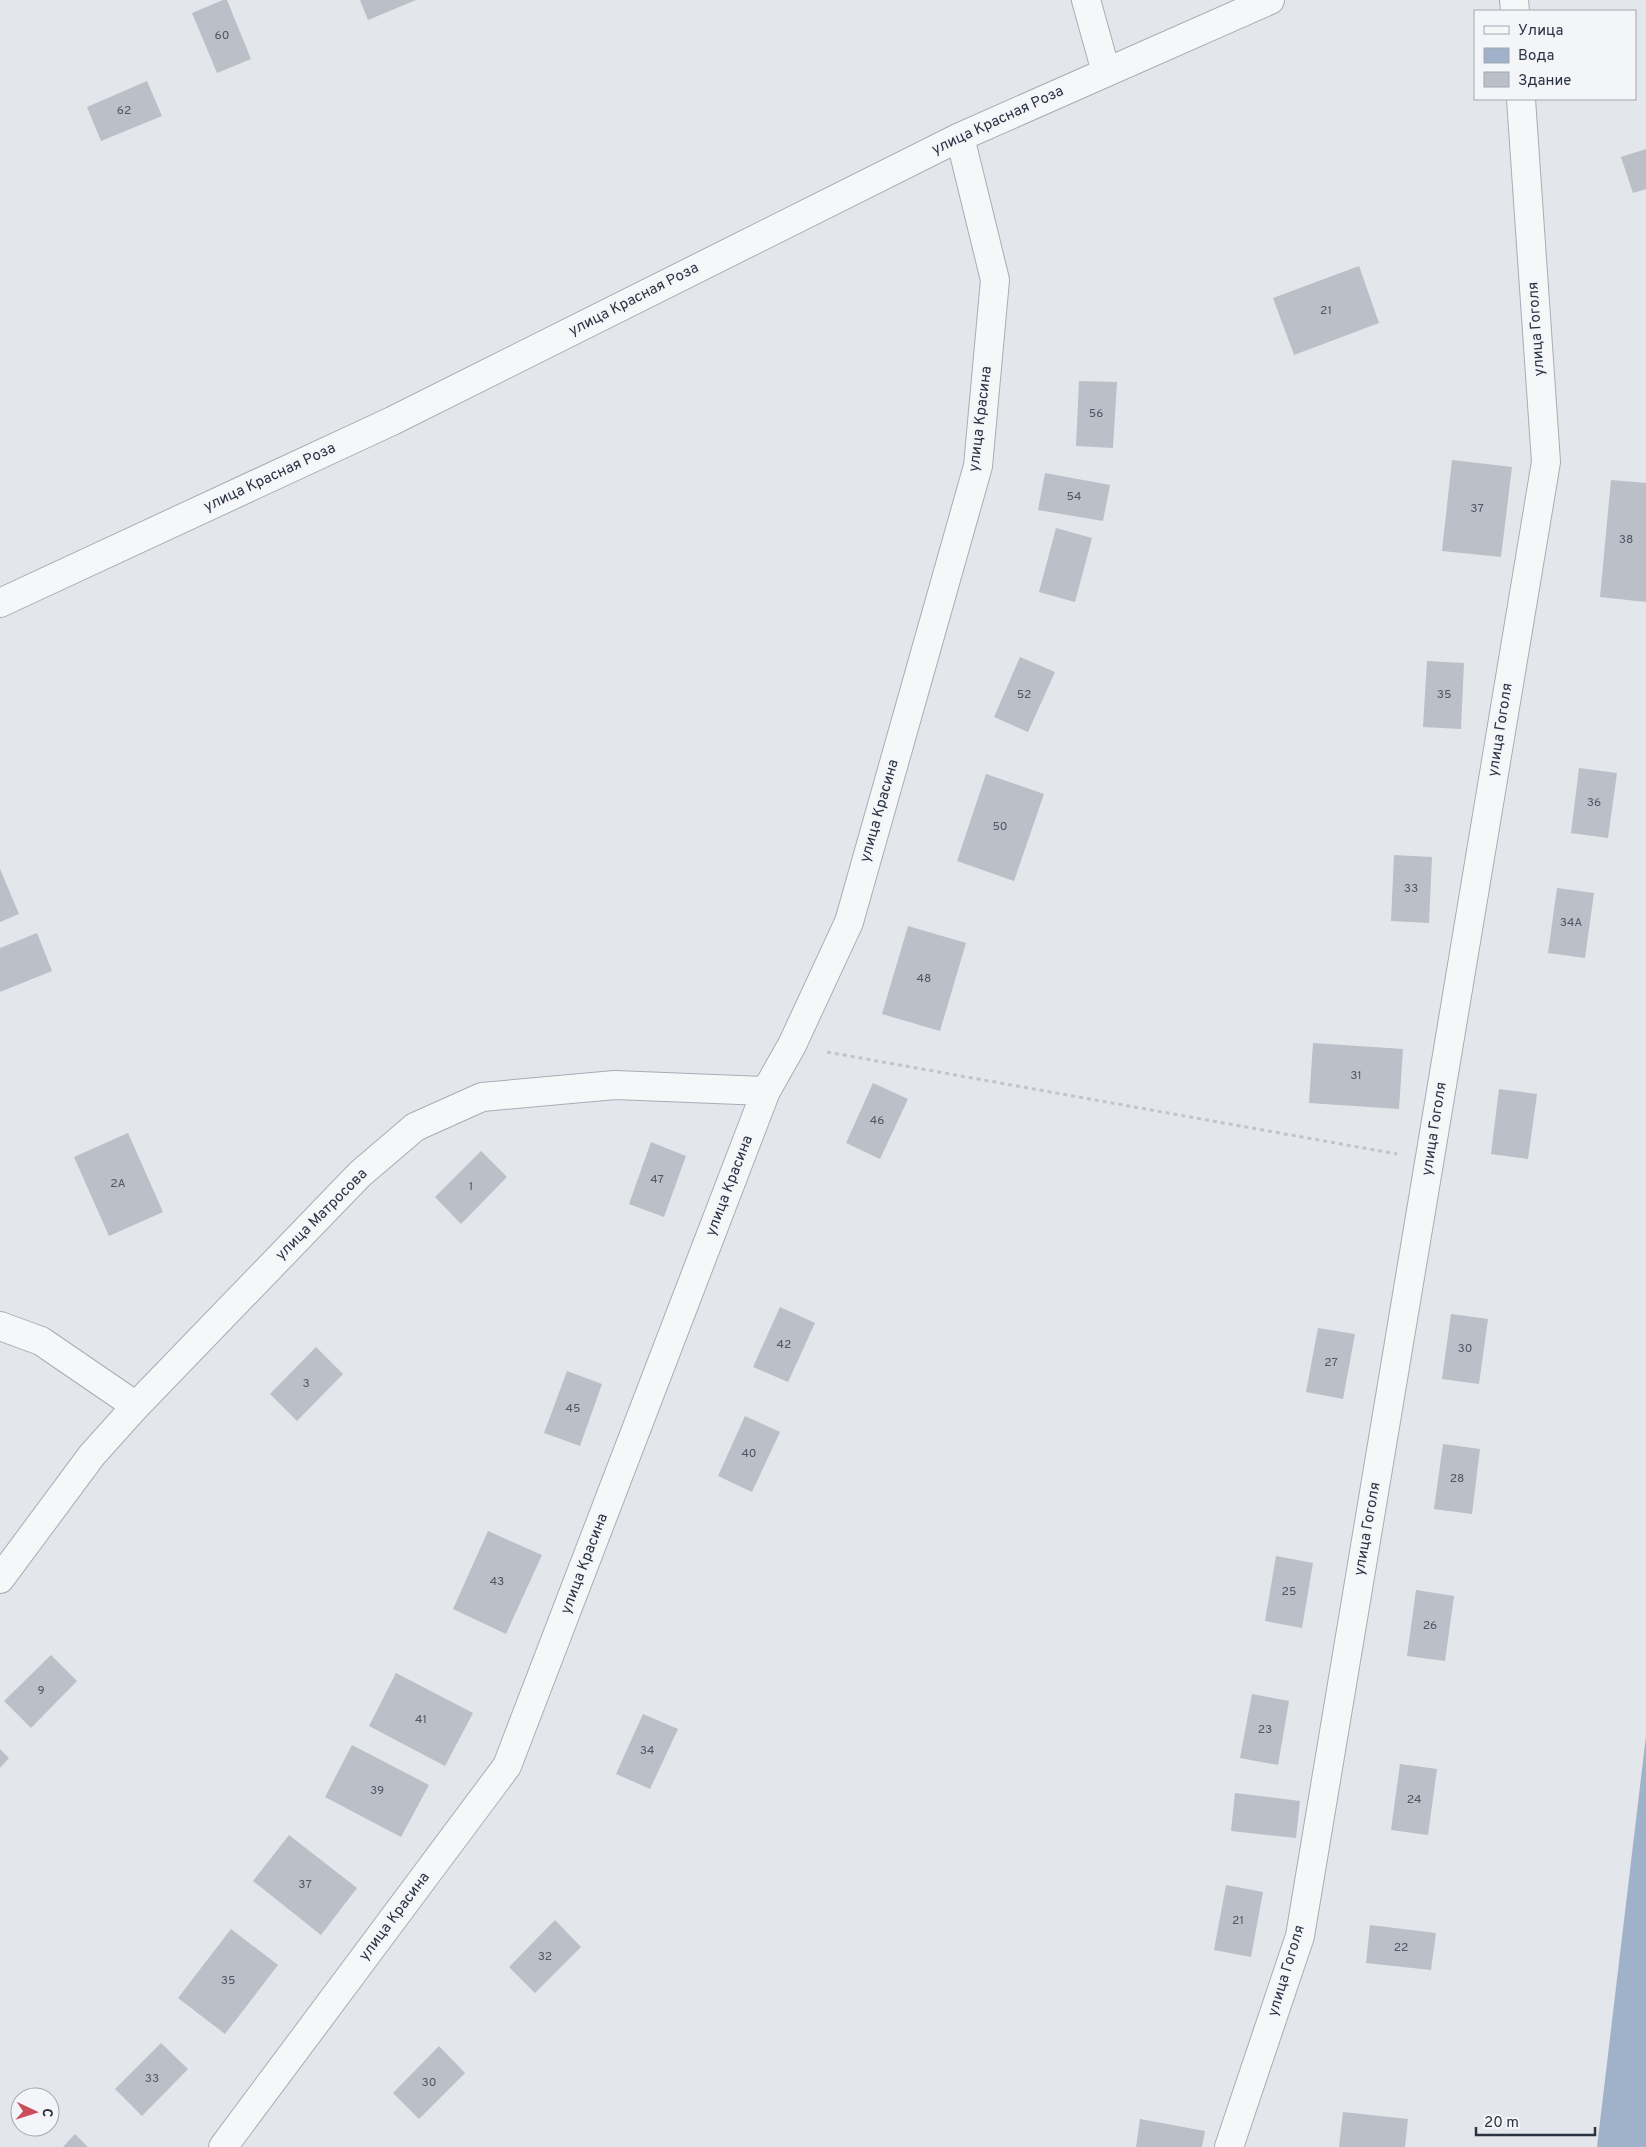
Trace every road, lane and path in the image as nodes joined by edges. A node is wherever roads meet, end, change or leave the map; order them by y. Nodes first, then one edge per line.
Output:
1 (1086, 0) edge
2 (1270, 0) edge
3 (1106, 72) junction
4 (1521, 100) edge
5 (960, 137) junction
6 (0, 603) edge
7 (792, 1045) junction
8 (766, 1091) junction
9 (1430, 1160) junction
10 (0, 1326) edge
11 (136, 1406) junction
12 (0, 1579) edge
13 (222, 2147) edge
14 (1229, 2147) edge

1 - 3 street
2 - 3 street, улица Красная Роза
3 - 5 street, улица Красная Роза
4 - 9 street, улица Гоголя
5 - 6 street, улица Красная Роза
5 - 7 street, улица Красина
7 - 8 street, улица Красина
7 - 9 path
8 - 11 street, улица Матросова
8 - 13 street, улица Красина
9 - 14 street, улица Гоголя
10 - 11 street
11 - 12 street, улица Матросова

